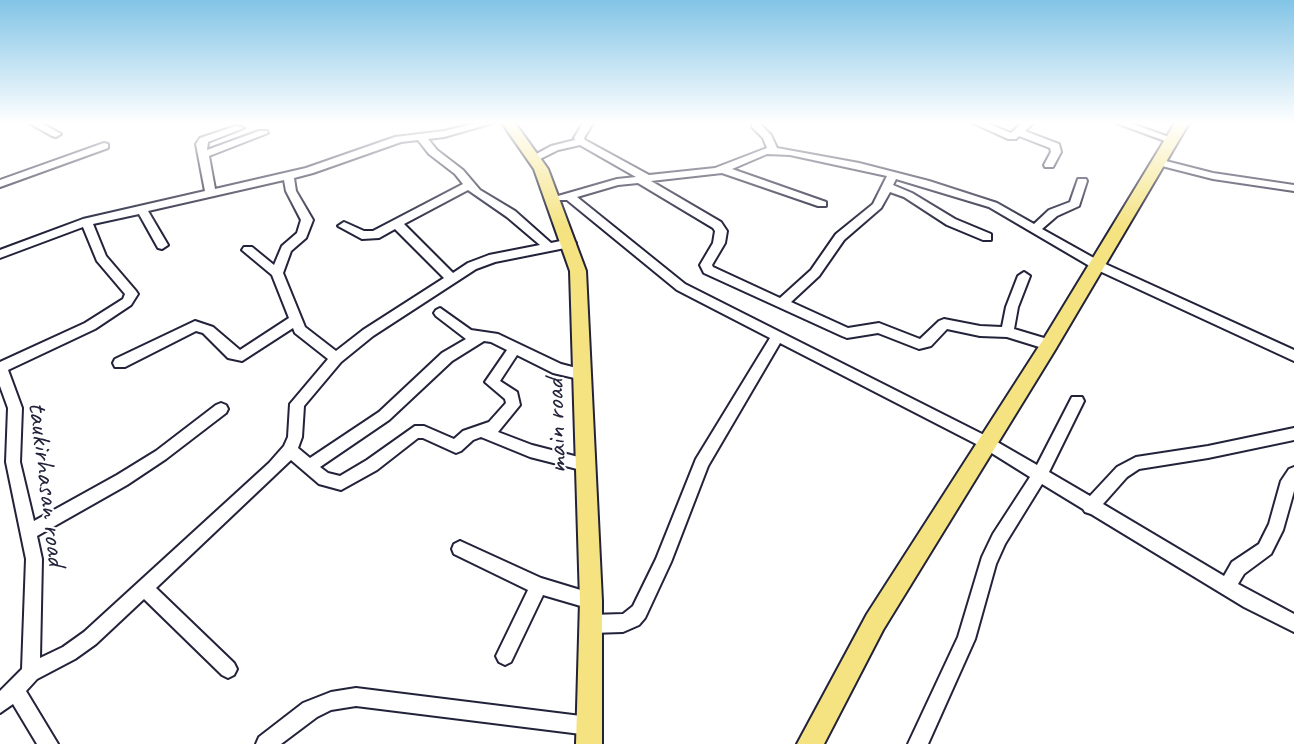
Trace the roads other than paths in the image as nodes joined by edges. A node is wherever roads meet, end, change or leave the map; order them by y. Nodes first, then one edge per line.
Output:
1 (74, 158) edge
2 (204, 158) edge
3 (350, 158) edge
4 (440, 158) edge
5 (534, 158) edge
6 (608, 158) edge
7 (748, 158) edge
8 (812, 158) edge
9 (1053, 158) edge
10 (1161, 158) edge
11 (1158, 162) junction
12 (1049, 165) dead end
13 (722, 169) junction
14 (893, 174) junction
15 (289, 176) junction
16 (644, 179) junction
17 (1082, 181) dead end
18 (0, 184) edge
19 (469, 186) junction
20 (887, 187) junction
21 (1294, 188) edge
22 (211, 194) junction
23 (562, 198) junction
24 (822, 204) dead end
25 (141, 208) junction
26 (87, 222) junction
27 (397, 224) junction
28 (344, 226) dead end
29 (1035, 229) junction
30 (987, 237) dead end
31 (570, 243) junction
32 (162, 245) dead end
33 (548, 246) junction
34 (248, 250) dead end
35 (0, 254) edge
36 (1097, 265) junction
37 (277, 273) junction
38 (1024, 276) dead end
39 (452, 278) junction
40 (782, 304) junction
41 (440, 313) dead end
42 (294, 321) junction
43 (1006, 332) junction
44 (481, 337) junction
45 (777, 338) junction
46 (1049, 345) junction
47 (514, 349) junction
48 (1294, 356) edge
49 (336, 358) junction
50 (120, 363) dead end
51 (0, 368) edge
52 (583, 375) junction
53 (1077, 401) dead end
54 (221, 409) dead end
55 (481, 431) junction
56 (1294, 434) edge
57 (987, 443) junction
58 (290, 450) junction
59 (6, 464) edge
60 (585, 465) junction
61 (309, 466) junction
62 (1294, 474) edge
63 (1039, 476) junction
64 (1090, 507) junction
65 (28, 533) junction
66 (460, 549) dead end
67 (539, 586) junction
68 (143, 587) junction
69 (1227, 587) junction
70 (591, 601) junction
71 (1294, 623) edge
72 (591, 624) junction
73 (505, 656) dead end
74 (228, 669) dead end
75 (31, 673) junction
76 (14, 688) junction
77 (0, 704) edge
78 (589, 735) edge
79 (48, 744) edge
80 (266, 744) edge
81 (810, 744) edge
82 (918, 744) edge

1 - 18 street
2 - 22 street
3 - 15 street
4 - 19 street
5 - 23 main road, main road
6 - 16 street
7 - 13 street
8 - 14 street
9 - 12 street
10 - 11 main road
11 - 21 street
11 - 36 main road
13 - 16 street
13 - 24 street
14 - 20 street
14 - 29 street
15 - 22 street
15 - 37 street
16 - 23 street
16 - 40 street
17 - 29 street
19 - 27 street
19 - 33 street
20 - 30 street
20 - 40 street
22 - 25 street
23 - 31 main road, main road
23 - 45 street
25 - 26 street
25 - 32 street
26 - 35 street
26 - 51 street
27 - 28 street
27 - 39 street
29 - 36 street
31 - 33 street
31 - 52 main road, main road
33 - 39 street
34 - 37 street
36 - 46 main road
36 - 48 street
37 - 42 street
38 - 43 street
39 - 49 street
40 - 43 street
41 - 44 street
42 - 49 street
42 - 50 street
43 - 46 street
44 - 47 street
44 - 61 street
45 - 57 street
45 - 72 street
46 - 57 main road
47 - 52 street
47 - 55 street
49 - 58 street
51 - 59 street, taukirhasan road
52 - 60 main road, main road
53 - 63 street
54 - 65 street
55 - 60 street
55 - 61 street
56 - 64 street
57 - 63 street
57 - 81 main road
58 - 61 street
58 - 68 street
59 - 65 street, taukirhasan road
60 - 70 main road, main road
62 - 69 street
63 - 64 street
63 - 82 street
64 - 69 street
65 - 75 street, taukirhasan road
66 - 67 street
67 - 70 street
67 - 73 street
68 - 74 street
68 - 75 street
69 - 71 street
70 - 72 main road, main road
72 - 78 main road, main road
75 - 76 street
76 - 77 street
76 - 79 street
78 - 80 street

